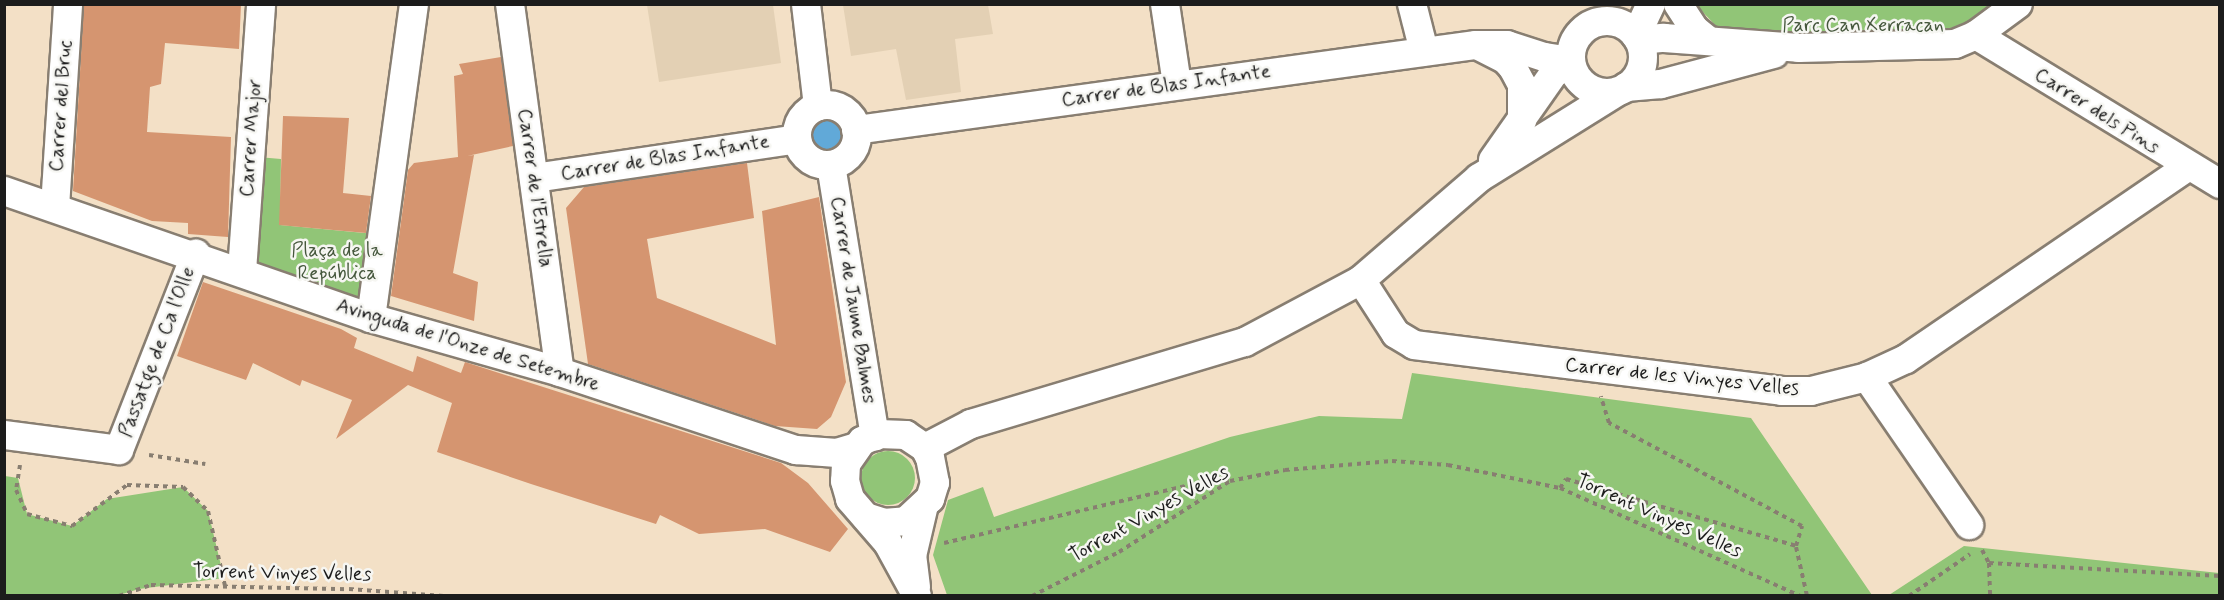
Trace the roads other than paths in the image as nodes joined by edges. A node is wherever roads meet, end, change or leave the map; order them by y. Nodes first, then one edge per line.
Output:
1 (68, 4) edge
2 (261, 4) edge
3 (414, 4) edge
4 (510, 4) edge
5 (806, 4) edge
6 (1165, 4) edge
7 (1412, 4) edge
8 (1651, 4) edge
9 (1678, 4) edge
10 (2018, 4) edge
11 (1598, 14) edge
12 (1976, 35) junction
13 (1637, 38) junction
14 (1709, 41) junction
15 (1476, 45) junction
16 (1799, 48) junction
17 (1424, 51) junction
18 (1571, 62) junction
19 (1177, 84) junction
20 (1622, 90) junction
21 (818, 106) junction
22 (1522, 121) junction
23 (856, 130) junction
24 (797, 139) junction
25 (831, 165) junction
26 (2187, 167) junction
27 (534, 178) junction
28 (1479, 178) junction
29 (2220, 184) edge
30 (4, 191) edge
31 (55, 207) junction
32 (195, 254) junction
33 (242, 271) junction
34 (1361, 280) junction
35 (371, 318) junction
36 (560, 372) junction
37 (1867, 377) junction
38 (15, 436) edge
39 (866, 441) junction
40 (925, 448) junction
41 (796, 450) junction
42 (847, 494) junction
43 (924, 509) junction
44 (866, 517) junction
45 (1969, 525) dead end
46 (917, 596) edge

1 - 31 street, Carrer del Bruc
2 - 33 street, Carrer Major
3 - 35 street
4 - 27 street, Carrer de l'Estrella
5 - 21 street
6 - 19 street
7 - 17 street
8 - 13 street
9 - 14 street
10 - 12 street
11 - 13 street
11 - 18 street
12 - 16 street
12 - 26 street, Carrer dels Pins
13 - 14 street
13 - 20 street
14 - 16 street
15 - 17 street, Carrer de Blas Infante
15 - 18 street, Carrer de Blas Infante
15 - 22 street
16 - 20 street
17 - 19 street, Carrer de Blas Infante
18 - 20 street
18 - 22 street
19 - 23 street, Carrer de Blas Infante
20 - 28 street
21 - 23 street
21 - 24 street
22 - 28 street
23 - 25 street
24 - 25 street
24 - 27 street, Carrer de Blas Infante
25 - 39 street, Carrer de Jaume Balmes
26 - 29 street, Carrer dels Pins
26 - 37 street, Carrer de les Vinyes Velles
27 - 36 street, Carrer de l'Estrella
28 - 34 street
30 - 31 street, Avinguda de l'Onze de Setembre
31 - 32 street, Avinguda de l'Onze de Setembre
32 - 33 street, Avinguda de l'Onze de Setembre
32 - 38 street, Passatge de Ca l'Olle
33 - 35 street, Avinguda de l'Onze de Setembre
34 - 37 street, Carrer de les Vinyes Velles
34 - 40 street
35 - 36 street, Avinguda de l'Onze de Setembre
36 - 41 street, Avinguda de l'Onze de Setembre
37 - 45 street
39 - 40 street
39 - 41 street
39 - 42 street
40 - 43 street
41 - 42 street
42 - 44 street
43 - 44 street
43 - 46 street
44 - 46 street

